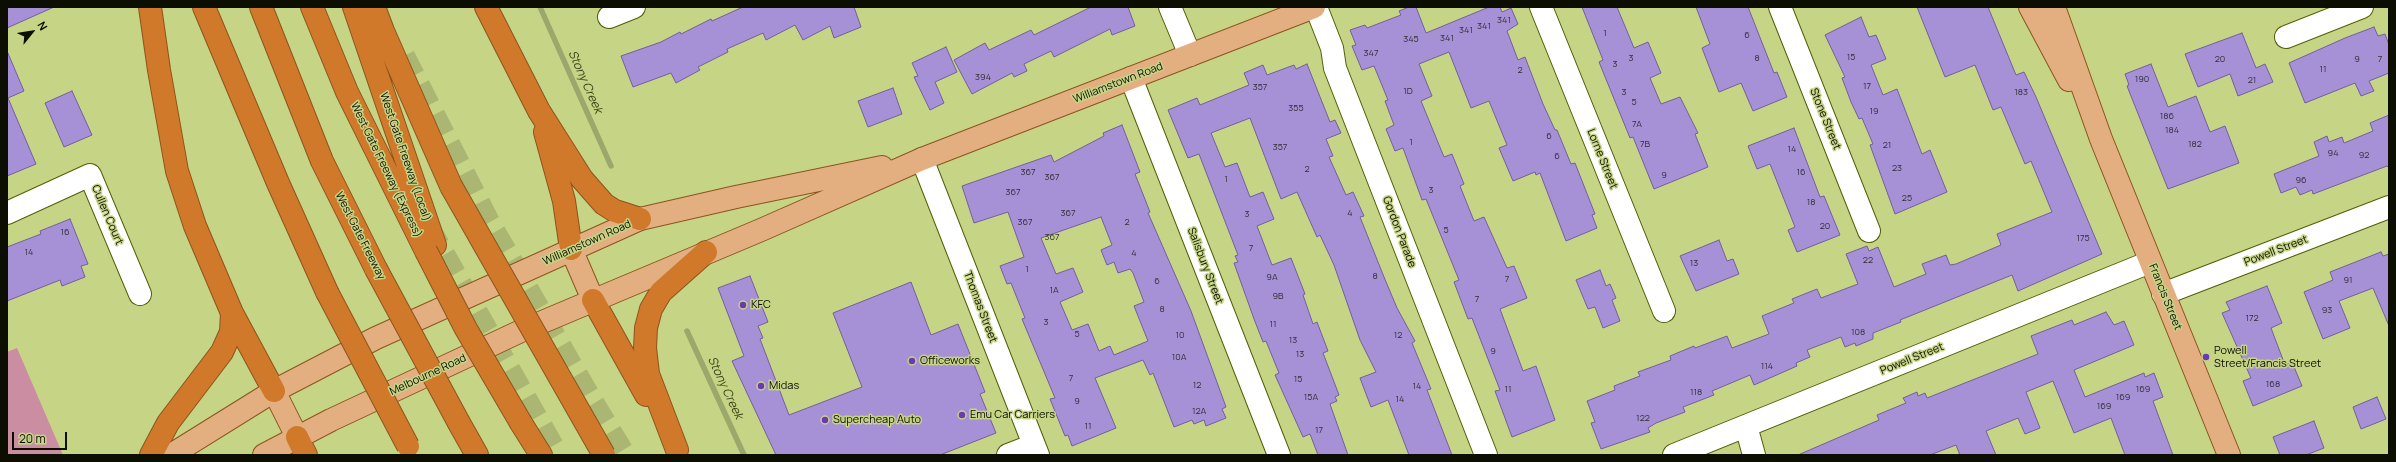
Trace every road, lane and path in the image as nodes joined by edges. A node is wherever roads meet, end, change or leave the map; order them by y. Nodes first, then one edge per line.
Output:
1 (150, 7) edge
2 (204, 7) edge
3 (261, 7) edge
4 (312, 7) edge
5 (354, 7) edge
6 (374, 7) edge
7 (486, 7) edge
8 (634, 7) edge
9 (1170, 7) edge
10 (1315, 7) edge
11 (1541, 7) edge
12 (1780, 7) edge
13 (2030, 7) edge
14 (2054, 7) edge
15 (2362, 7) edge
16 (609, 17) dead end
17 (2286, 37) dead end
18 (1190, 55) junction
19 (1131, 78) junction
20 (539, 111) junction
21 (2101, 139) junction
22 (922, 159) junction
23 (2389, 207) edge
24 (7, 212) edge
25 (640, 219) junction
26 (1869, 231) dead end
27 (570, 249) junction
28 (431, 250) junction
29 (706, 252) junction
30 (2150, 262) junction
31 (140, 294) dead end
32 (2163, 294) junction
33 (593, 300) junction
34 (1664, 311) dead end
35 (232, 313) junction
36 (274, 391) junction
37 (1746, 426) junction
38 (301, 446) edge
39 (1036, 450) edge
40 (410, 451) edge
41 (678, 452) edge
42 (152, 455) edge
43 (171, 455) edge
44 (264, 455) edge
45 (477, 455) edge
46 (541, 455) edge
47 (604, 455) edge
48 (1008, 455) edge
49 (1279, 455) edge
50 (1486, 455) edge
51 (1674, 455) edge
52 (1754, 455) edge
53 (2229, 455) edge

1 - 35 highway
2 - 40 highway, bridge
3 - 45 highway, West Gate Freeway, bridge
4 - 28 highway, West Gate Freeway (Express)
5 - 28 highway, West Gate Freeway (Local)
6 - 47 highway, bridge
7 - 20 highway
8 - 16 street
9 - 18 street
10 - 18 main road, Williamstown Road
10 - 50 street, Gordon Parade
11 - 34 street, Lorne Street
12 - 26 street, Stone Street
13 - 21 main road, Francis Street
14 - 21 main road, Francis Street
15 - 17 street
18 - 19 main road, Williamstown Road
19 - 22 main road, Williamstown Road
19 - 49 street, Salisbury Street
20 - 25 highway
20 - 27 highway
21 - 30 main road, Francis Street
22 - 25 main road, Williamstown Road
22 - 29 main road, Williamstown Road
22 - 39 street, Thomas Street
23 - 32 street, Powell Street
24 - 31 street, Cullen Court
25 - 27 main road, Williamstown Road
27 - 33 main road
27 - 36 main road, Williamstown Road
28 - 46 highway, West Gate Freeway (Local), bridge
29 - 33 main road, Williamstown Road
29 - 41 highway
30 - 32 main road, Francis Street
30 - 37 street, Powell Street
32 - 53 main road, Francis Street
33 - 38 main road, Melbourne Road
33 - 41 highway
35 - 36 highway
35 - 42 highway
36 - 38 main road
36 - 43 main road
37 - 51 street, Powell Street
37 - 52 street
38 - 44 main road, Melbourne Road
39 - 48 street

